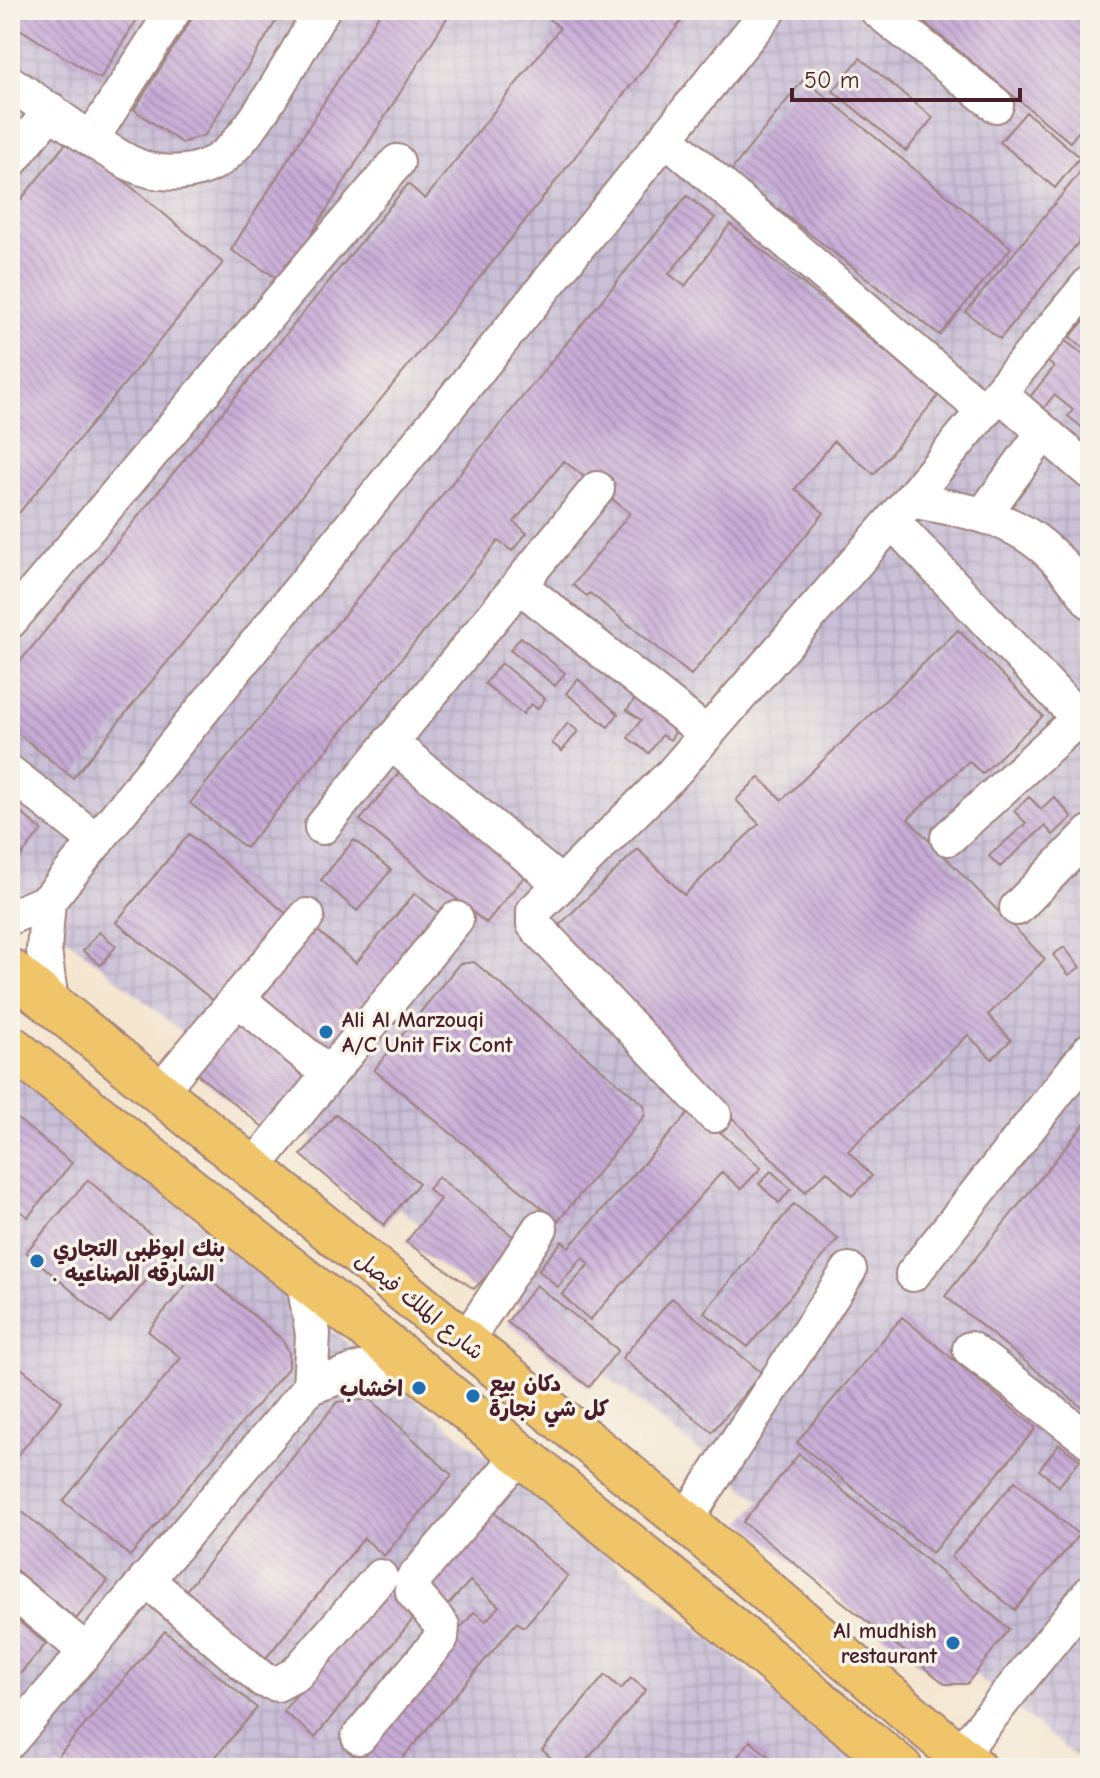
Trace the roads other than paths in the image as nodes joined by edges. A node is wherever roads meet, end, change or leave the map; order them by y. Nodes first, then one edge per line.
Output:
1 (174, 10) edge
2 (322, 10) edge
3 (769, 10) edge
4 (877, 10) edge
5 (10, 83) edge
6 (996, 105) dead end
7 (51, 110) junction
8 (92, 138) junction
9 (666, 138) junction
10 (10, 162) edge
11 (397, 162) dead end
12 (1090, 283) edge
13 (992, 402) junction
14 (1044, 432) junction
15 (1090, 472) edge
16 (597, 489) dead end
17 (901, 511) junction
18 (984, 514) junction
19 (519, 585) junction
20 (1090, 601) edge
21 (10, 621) edge
22 (1086, 719) edge
23 (707, 734) junction
24 (390, 742) junction
25 (10, 773) edge
26 (322, 827) dead end
27 (1090, 833) edge
28 (948, 838) dead end
29 (97, 841) junction
30 (561, 884) junction
31 (48, 901) junction
32 (1017, 908) dead end
33 (307, 916) dead end
34 (10, 917) edge
35 (456, 919) dead end
36 (10, 970) edge
37 (237, 998) junction
38 (51, 1003) junction
39 (10, 1046) edge
40 (1090, 1050) edge
41 (329, 1074) junction
42 (158, 1093) junction
43 (714, 1115) dead end
44 (252, 1169) junction
45 (540, 1228) dead end
46 (849, 1270) dead end
47 (913, 1274) dead end
48 (304, 1282) junction
49 (465, 1342) junction
50 (970, 1349) dead end
51 (416, 1368) junction
52 (310, 1387) junction
53 (1090, 1441) edge
54 (521, 1454) junction
55 (685, 1521) junction
56 (380, 1577) dead end
57 (146, 1579) junction
58 (10, 1589) edge
59 (1090, 1593) edge
60 (86, 1651) junction
61 (15, 1724) edge
62 (359, 1737) dead end
63 (966, 1762) edge
64 (901, 1768) edge

1 - 8 street
2 - 8 street
3 - 9 street
4 - 6 street
5 - 7 street
7 - 8 street
7 - 10 street
9 - 13 street
9 - 29 street
11 - 21 street
12 - 13 street
13 - 14 street
13 - 17 street
14 - 15 street
14 - 18 street
16 - 19 street
17 - 18 street
17 - 22 street
17 - 23 street
18 - 20 street
19 - 23 street
19 - 24 street
22 - 28 street
23 - 30 street
24 - 26 street
24 - 30 street
25 - 29 street
27 - 32 street
29 - 31 street
30 - 43 street
31 - 34 street
31 - 38 street
33 - 37 street
35 - 41 street
36 - 38 main road, شارع الملك فيصل
37 - 41 street
37 - 42 street
38 - 42 main road, شارع الملك فيصل
39 - 48 main road
40 - 47 street
41 - 44 street
42 - 44 main road, شارع الملك فيصل
44 - 49 main road, شارع الملك فيصل
45 - 49 street
46 - 55 street
48 - 51 main road
48 - 52 street
49 - 55 main road, شارع الملك فيصل
50 - 53 street
51 - 52 street
51 - 54 main road
52 - 57 street
54 - 62 street
54 - 64 main road
55 - 63 main road, شارع الملك فيصل
56 - 57 street
57 - 60 street
58 - 60 street
59 - 63 street
60 - 61 street

